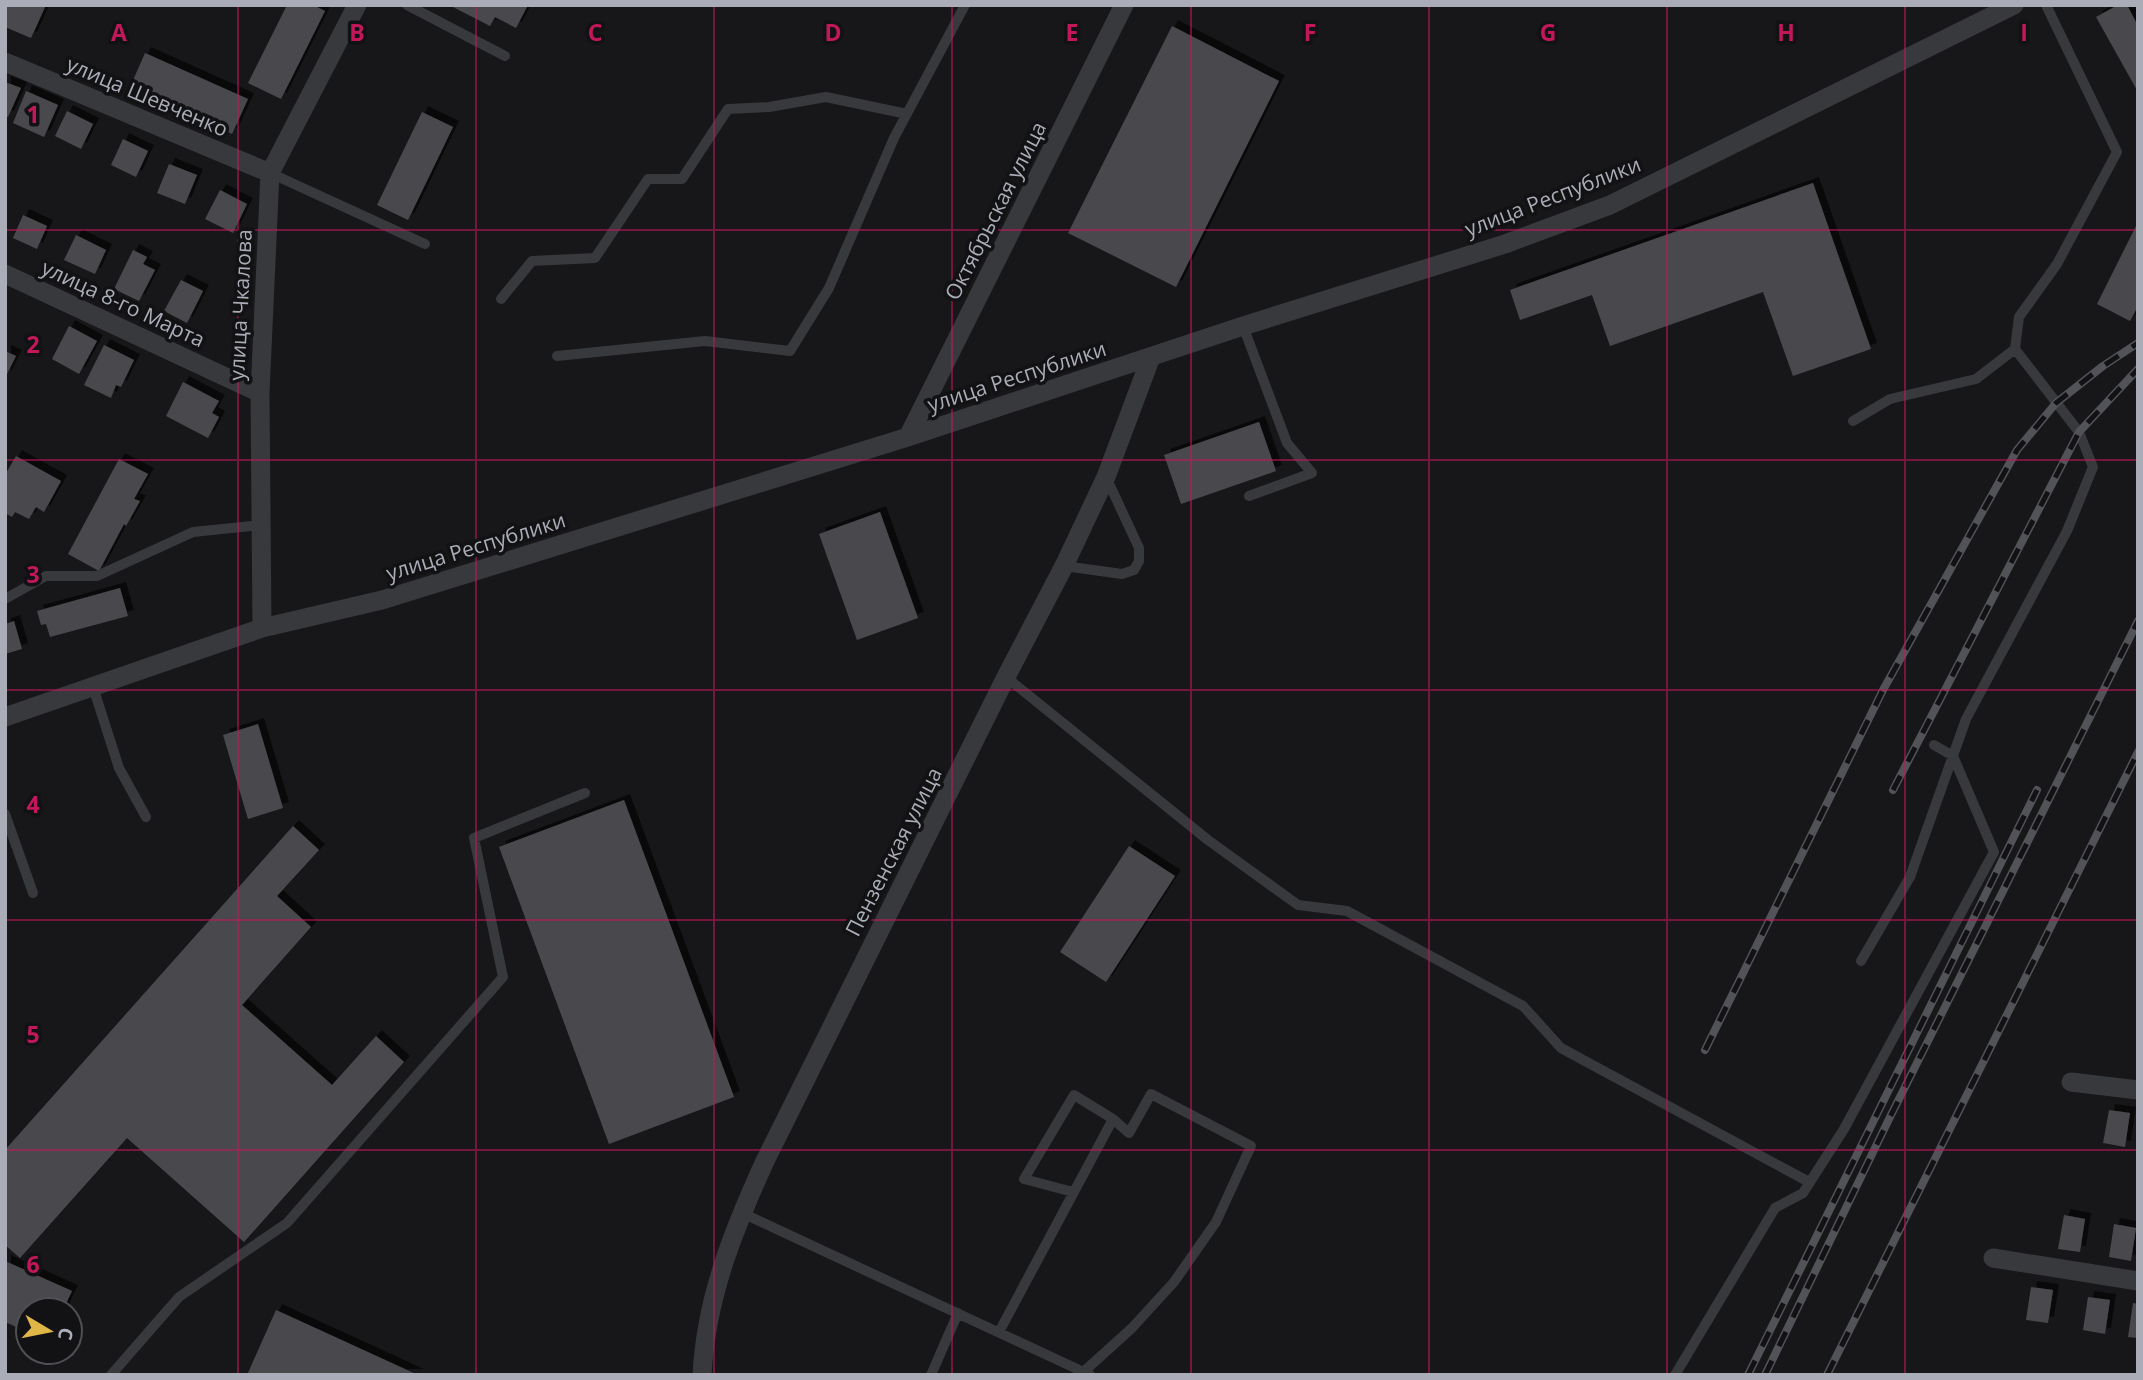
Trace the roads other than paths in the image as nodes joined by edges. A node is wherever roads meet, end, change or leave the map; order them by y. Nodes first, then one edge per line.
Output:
1 (357, 5) edge
2 (407, 5) edge
3 (965, 5) edge
4 (1124, 5) edge
5 (2046, 5) edge
6 (2011, 6) edge
7 (505, 56) dead end
8 (5, 62) edge
9 (907, 114) junction
10 (270, 173) junction
11 (425, 244) dead end
12 (5, 274) edge
13 (501, 299) dead end
14 (1243, 327) junction
15 (2015, 349) junction
16 (557, 356) dead end
17 (1151, 356) junction
18 (260, 393) junction
19 (1853, 421) dead end
20 (908, 437) junction
21 (1106, 477) junction
22 (1249, 496) dead end
23 (261, 525) junction
24 (1064, 566) junction
25 (5, 599) edge
26 (262, 628) junction
27 (1006, 677) junction
28 (93, 687) junction
29 (5, 717) edge
30 (1934, 745) dead end
31 (1953, 756) junction
32 (585, 793) dead end
33 (5, 814) edge
34 (146, 817) dead end
35 (33, 893) dead end
36 (1861, 961) dead end
37 (2071, 1082) dead end
38 (2138, 1090) edge
39 (1113, 1119) junction
40 (1809, 1182) junction
41 (1073, 1192) junction
42 (741, 1213) junction
43 (1993, 1258) dead end
44 (2138, 1281) edge
45 (958, 1313) junction
46 (999, 1332) junction
47 (1084, 1374) edge
48 (110, 1375) edge
49 (702, 1375) edge
50 (932, 1375) edge
51 (1675, 1375) edge

1 - 10 street, улица Чкалова
2 - 7 lane
3 - 9 lane
4 - 20 street, Октябрьская улица
5 - 15 lane
6 - 14 street, улица Республики
8 - 10 street, улица Шевченко
9 - 13 lane
9 - 16 lane
10 - 11 lane
10 - 18 street, улица Чкалова
12 - 18 street, улица 8-го Марта
14 - 17 street, улица Республики
14 - 22 lane
15 - 19 lane
15 - 31 lane
17 - 20 street, улица Республики
17 - 21 street, Пензенская улица
18 - 23 street, улица Чкалова
20 - 26 street, улица Республики
21 - 24 street, Пензенская улица
21 - 24 lane
23 - 25 lane
23 - 26 street, улица Чкалова
24 - 27 street, Пензенская улица
26 - 28 street, улица Республики
27 - 40 lane
27 - 42 street, Пензенская улица
28 - 29 street, улица Республики
28 - 34 lane
30 - 31 lane
31 - 36 lane
31 - 40 lane
32 - 48 lane
33 - 35 lane
37 - 38 street
39 - 41 lane
39 - 41 lane
39 - 47 lane
40 - 51 lane
41 - 46 lane
42 - 45 lane
42 - 49 street, Пензенская улица
43 - 44 street
45 - 46 lane
45 - 50 lane
46 - 47 lane

